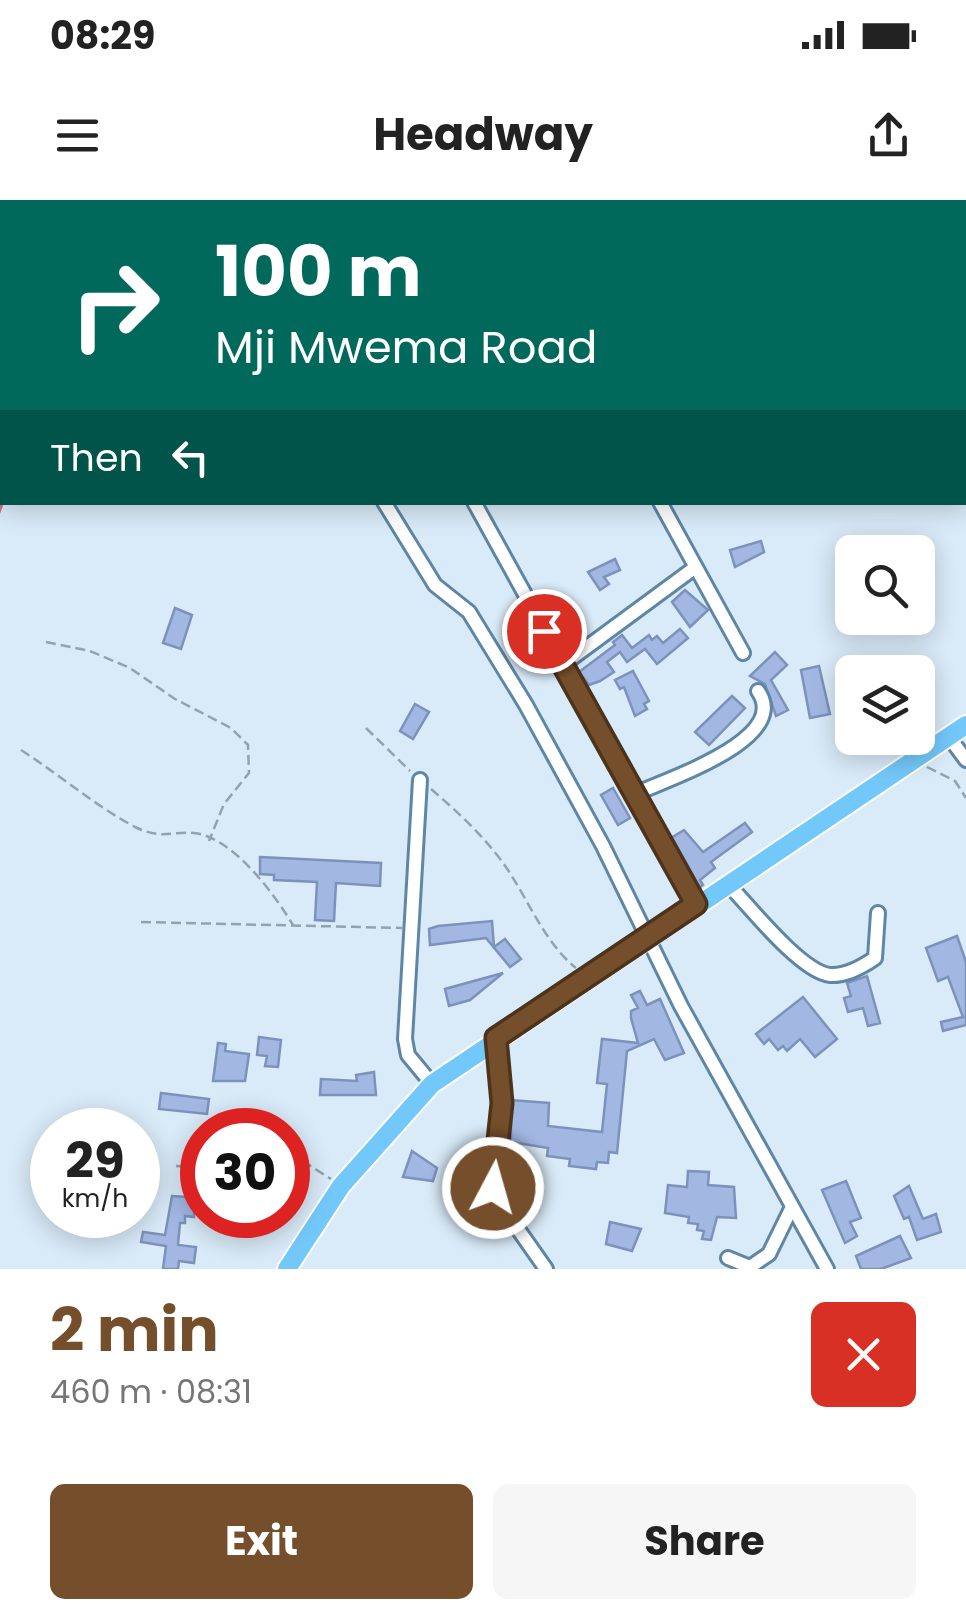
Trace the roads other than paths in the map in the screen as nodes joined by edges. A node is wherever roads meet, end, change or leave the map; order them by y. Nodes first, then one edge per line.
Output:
1 (386, 505) edge
2 (476, 505) edge
3 (661, 505) edge
4 (693, 569) junction
5 (743, 653) dead end
6 (564, 664) junction
7 (758, 691) dead end
8 (966, 726) edge
9 (949, 736) junction
10 (966, 760) edge
11 (420, 780) road end
12 (635, 794) junction
13 (728, 884) junction
14 (696, 904) junction
15 (878, 913) dead end
16 (647, 939) junction
17 (496, 1038) junction
18 (432, 1084) junction
19 (792, 1207) junction
20 (728, 1258) dead end
21 (288, 1269) edge
22 (546, 1269) edge
23 (827, 1269) edge

1 - 16 street
2 - 6 street
3 - 4 street
4 - 5 street
4 - 6 street
6 - 12 street
7 - 12 street
8 - 9 main road
9 - 10 street
9 - 13 main road
11 - 18 street
12 - 14 street
13 - 14 main road
13 - 15 street
14 - 16 main road
16 - 17 main road
16 - 19 street
17 - 18 main road
17 - 22 street
18 - 21 main road
19 - 20 street
19 - 23 street

